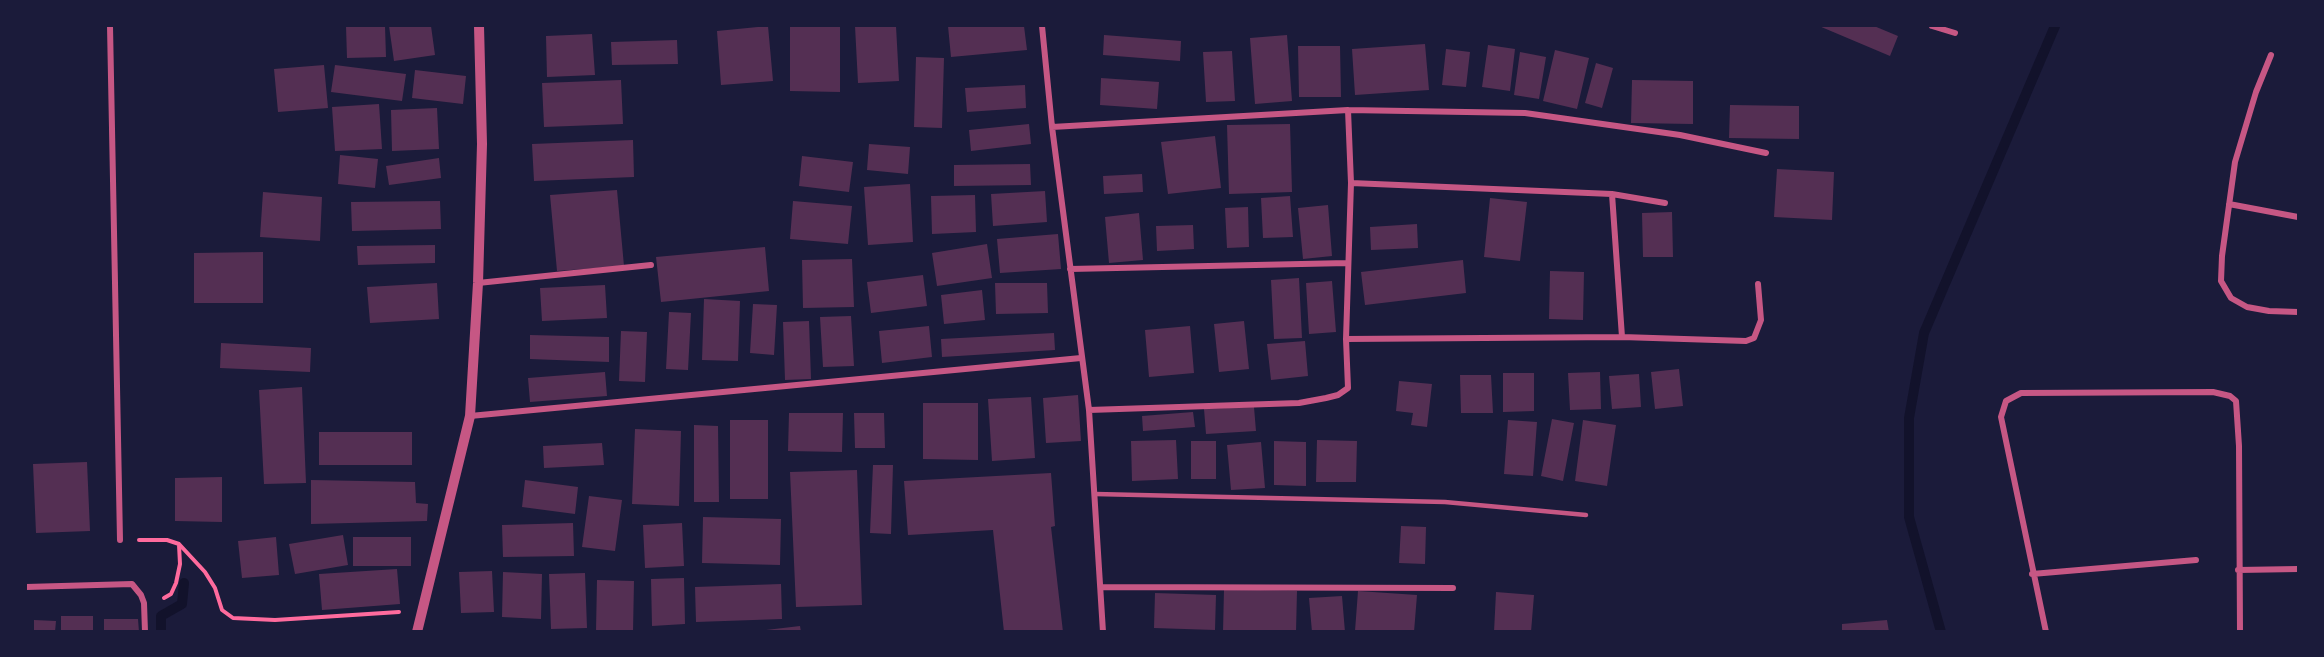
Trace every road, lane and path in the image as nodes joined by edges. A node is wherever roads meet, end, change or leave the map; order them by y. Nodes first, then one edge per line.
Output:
1 (110, 26) edge
2 (479, 26) edge
3 (1042, 26) edge
4 (1932, 26) edge
5 (1955, 33) dead end
6 (2271, 55) dead end
7 (1348, 110) junction
8 (1052, 127) junction
9 (1766, 153) dead end
10 (1350, 183) junction
11 (1612, 194) junction
12 (1665, 203) dead end
13 (2229, 204) junction
14 (2298, 217) edge
15 (1348, 263) junction
16 (651, 265) dead end
17 (1070, 270) junction
18 (477, 283) junction
19 (1758, 284) dead end
20 (2298, 312) edge
21 (1622, 337) junction
22 (1346, 339) junction
23 (1081, 358) junction
24 (1089, 410) junction
25 (470, 416) junction
26 (1095, 494) junction
27 (1586, 515) dead end
28 (120, 540) joint
29 (179, 544) junction
30 (2196, 560) dead end
31 (2298, 569) edge
32 (2238, 570) junction
33 (2032, 574) junction
34 (26, 587) edge
35 (1101, 587) junction
36 (1453, 588) dead end
37 (144, 603) junction
38 (422, 610) junction
39 (145, 632) edge
40 (417, 632) edge
41 (1103, 632) edge
42 (2046, 632) edge
43 (2240, 632) edge

1 - 28 street
2 - 18 street
3 - 8 street
4 - 5 street
6 - 13 street
7 - 8 street
7 - 9 street
7 - 10 street
8 - 17 street
10 - 11 street
10 - 15 street
11 - 12 street
11 - 21 street
13 - 14 street
13 - 20 street
15 - 17 street
15 - 22 street
16 - 18 street
17 - 23 street
18 - 25 street
19 - 21 street
21 - 22 street
22 - 24 street
23 - 24 street
23 - 25 street
24 - 26 street
25 - 38 street
26 - 27 lane
26 - 35 street
28 - 29 path
29 - 37 path
29 - 38 path
30 - 33 street
31 - 32 street
32 - 33 street
32 - 43 street
33 - 42 street
34 - 37 street
35 - 36 street
35 - 41 street
37 - 39 street
38 - 40 street

